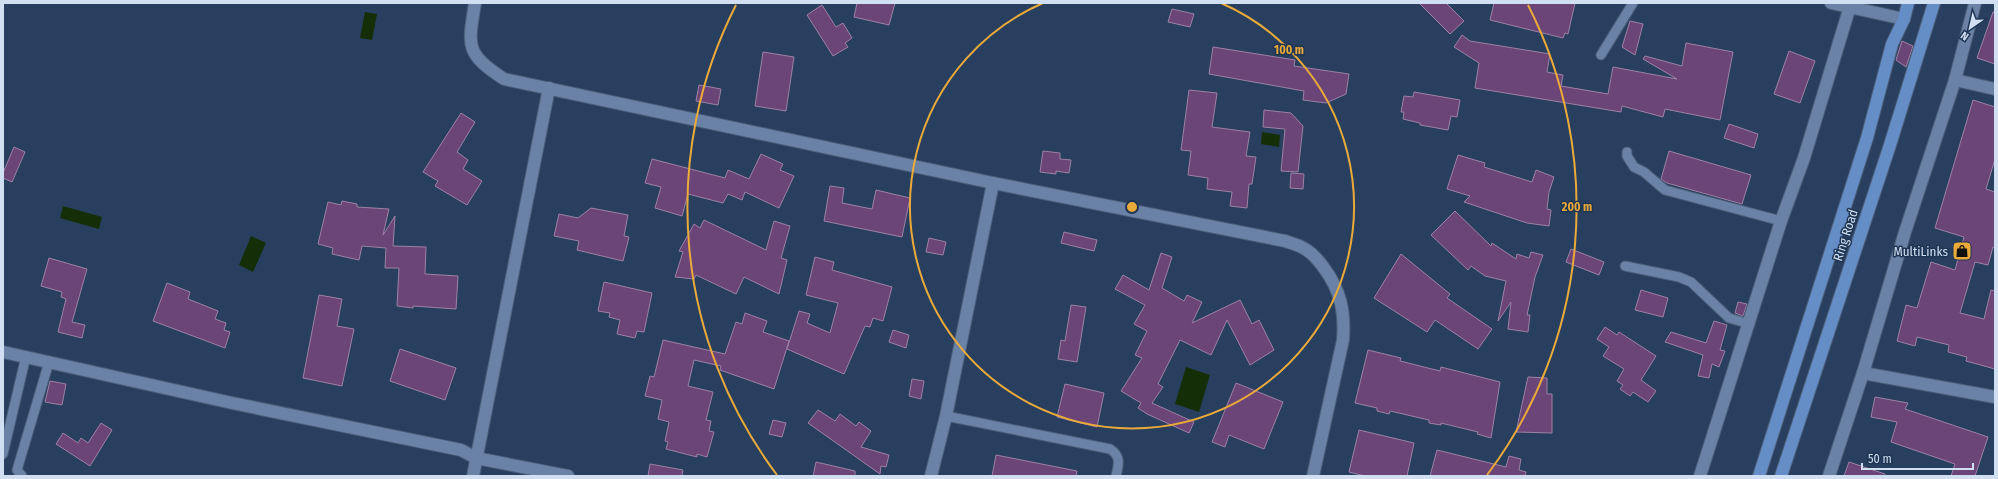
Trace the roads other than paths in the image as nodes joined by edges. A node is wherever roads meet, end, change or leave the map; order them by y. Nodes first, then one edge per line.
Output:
1 (475, 3) edge
2 (1633, 3) edge
3 (1831, 3) edge
4 (1908, 3) edge
5 (1934, 3) edge
6 (1975, 3) edge
7 (1851, 5) edge
8 (1904, 19) junction
9 (1601, 55) dead end
10 (1955, 80) junction
11 (549, 88) junction
12 (1995, 89) edge
13 (1627, 152) dead end
14 (993, 183) junction
15 (1781, 221) junction
16 (1625, 266) dead end
17 (1750, 324) junction
18 (3, 352) edge
19 (26, 356) junction
20 (49, 362) junction
21 (1863, 373) junction
22 (1995, 397) edge
23 (946, 416) junction
24 (3, 454) edge
25 (476, 458) junction
26 (22, 476) edge
27 (473, 476) edge
28 (568, 476) edge
29 (931, 476) edge
30 (1116, 476) edge
31 (1313, 476) edge
32 (1700, 476) edge
33 (1759, 476) edge
34 (1781, 476) edge
35 (1829, 476) edge

1 - 11 street
2 - 9 lane
3 - 7 street
4 - 8 main road, Ring Road
5 - 34 main road, Ring Road
6 - 10 street
7 - 8 street
7 - 15 street
8 - 33 main road, Ring Road
10 - 12 street
10 - 21 street
11 - 14 street
11 - 25 street
13 - 15 lane
14 - 23 street
14 - 31 street
15 - 17 street
16 - 17 lane
17 - 32 street
18 - 19 street
19 - 20 street
19 - 24 lane
20 - 25 street
20 - 26 lane
21 - 22 street
21 - 35 street
23 - 29 street
23 - 30 lane
25 - 27 street
25 - 28 street

